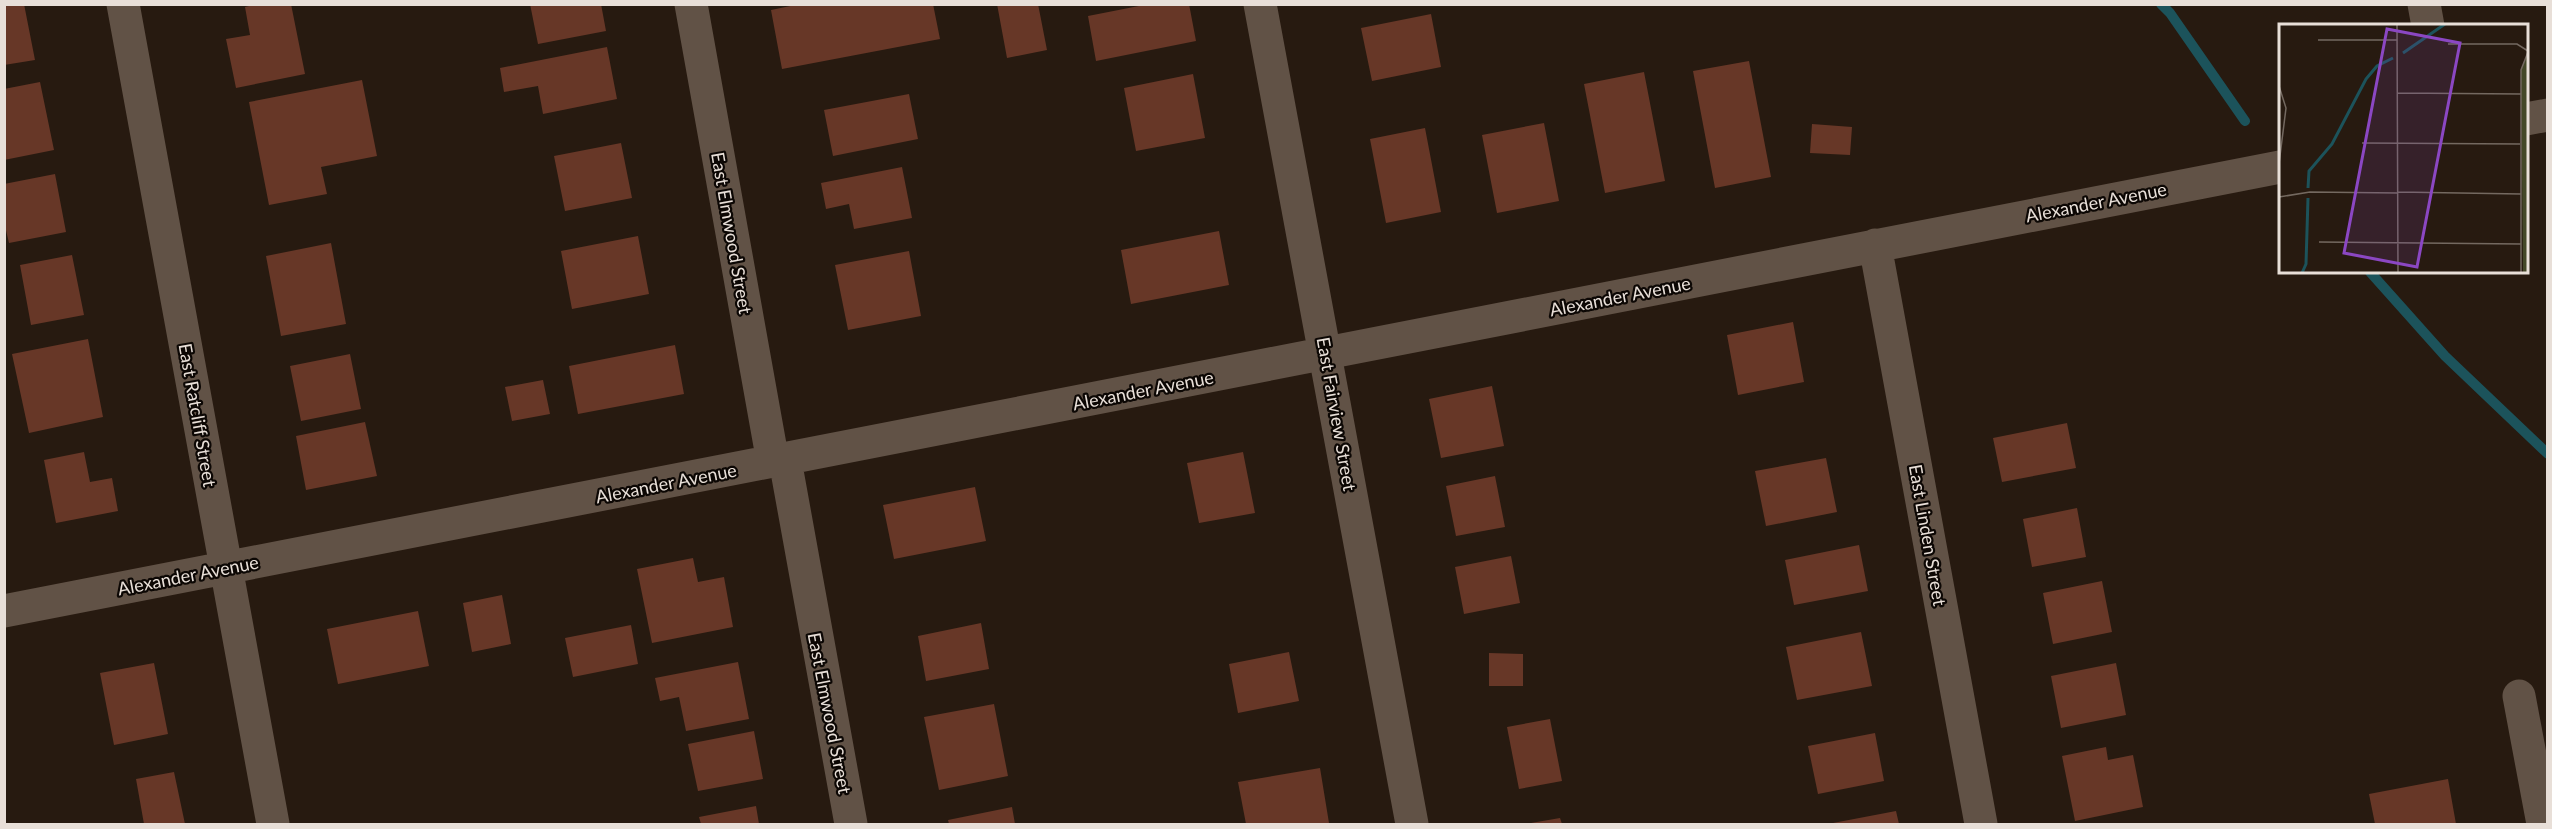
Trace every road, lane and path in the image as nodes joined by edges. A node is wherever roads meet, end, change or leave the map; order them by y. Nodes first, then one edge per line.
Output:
1 (123, 4) edge
2 (691, 4) edge
3 (1260, 4) edge
4 (2424, 4) edge
5 (2428, 24) edge
6 (2547, 115) edge
7 (2528, 119) edge
8 (2279, 167) edge
9 (1875, 245) junction
10 (1326, 354) junction
11 (779, 461) junction
12 (226, 568) junction
13 (4, 611) edge
14 (2519, 696) dead end
15 (273, 825) edge
16 (851, 825) edge
17 (1412, 825) edge
18 (1982, 825) edge
19 (2543, 825) edge

1 - 12 street, East Ratcliff Street
2 - 11 street, East Elmwood Street
3 - 10 street, East Fairview Street
4 - 5 street
6 - 7 street
8 - 9 street, Alexander Avenue
9 - 10 street, Alexander Avenue
9 - 18 street, East Linden Street
10 - 11 street, Alexander Avenue
10 - 17 street, East Fairview Street
11 - 12 street, Alexander Avenue
11 - 16 street, East Elmwood Street
12 - 13 street, Alexander Avenue
12 - 15 street, East Ratcliff Street
14 - 19 street

